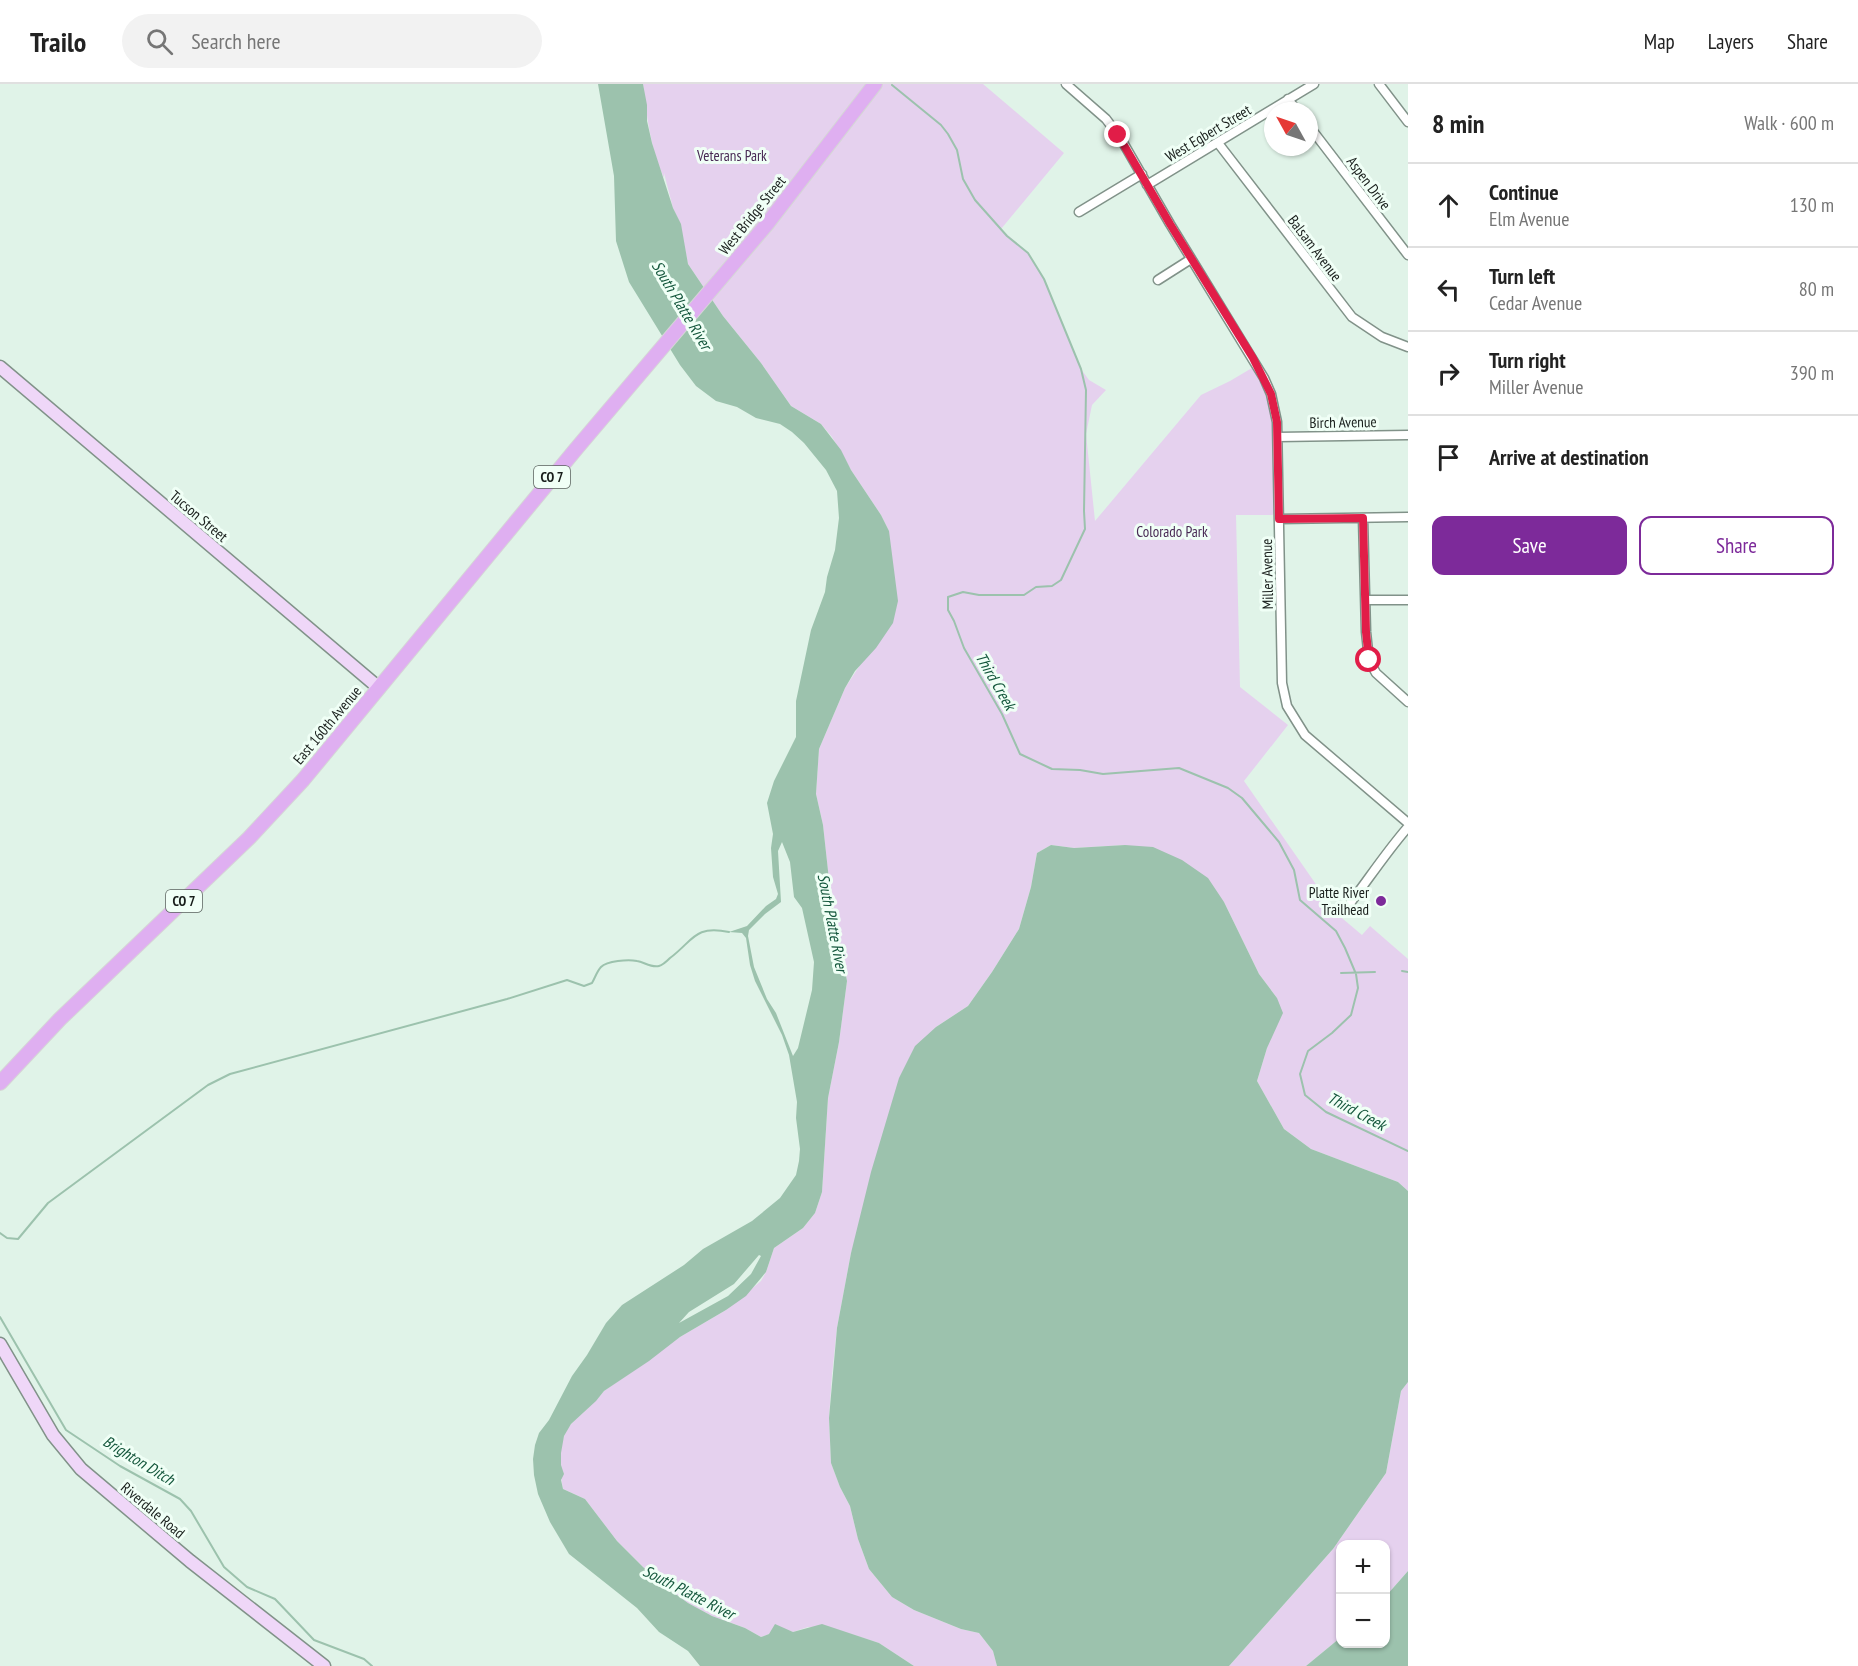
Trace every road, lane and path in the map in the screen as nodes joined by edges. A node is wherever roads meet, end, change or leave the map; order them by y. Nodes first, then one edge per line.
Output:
1 (875, 84) edge
2 (1066, 84) edge
3 (1314, 84) edge
4 (1379, 84) edge
5 (1288, 99) junction
6 (1290, 102) edge
7 (1408, 122) edge
8 (1318, 138) edge
9 (1218, 143) junction
10 (1142, 174) junction
11 (1147, 185) junction
12 (1079, 212) dead end
13 (1408, 255) edge
14 (1191, 259) junction
15 (1158, 280) dead end
16 (1408, 347) edge
17 (650, 362) joint
18 (0, 367) edge
19 (1408, 435) edge
20 (1278, 437) junction
21 (1408, 517) edge
22 (1363, 518) junction
23 (1279, 519) junction
24 (1366, 600) junction
25 (1408, 600) edge
26 (379, 688) junction
27 (1408, 702) edge
28 (1408, 825) edge
29 (1351, 902) dead end
30 (0, 1083) edge
31 (0, 1344) edge
32 (324, 1666) edge

1 - 17 main road, West Bridge Street / CO 7
2 - 10 street, Miller Avenue
3 - 5 street, West Egbert Street
4 - 7 street
5 - 6 street
5 - 9 street, West Egbert Street
8 - 13 street, Aspen Drive
9 - 11 street, West Egbert Street
9 - 16 street, Balsam Avenue
10 - 11 street, Miller Avenue
10 - 12 street
11 - 14 street, Miller Avenue
14 - 15 street
14 - 20 street, Miller Avenue
17 - 26 main road, East 160th Avenue / CO 7
18 - 26 street, Tucson Street
19 - 20 street, Birch Avenue
20 - 23 street, Miller Avenue
21 - 22 street
22 - 23 street
22 - 24 street
23 - 28 street, Miller Avenue
24 - 25 street
24 - 27 street
26 - 30 main road, East 160th Avenue / CO 7
28 - 29 street
31 - 32 street, Riverdale Road

